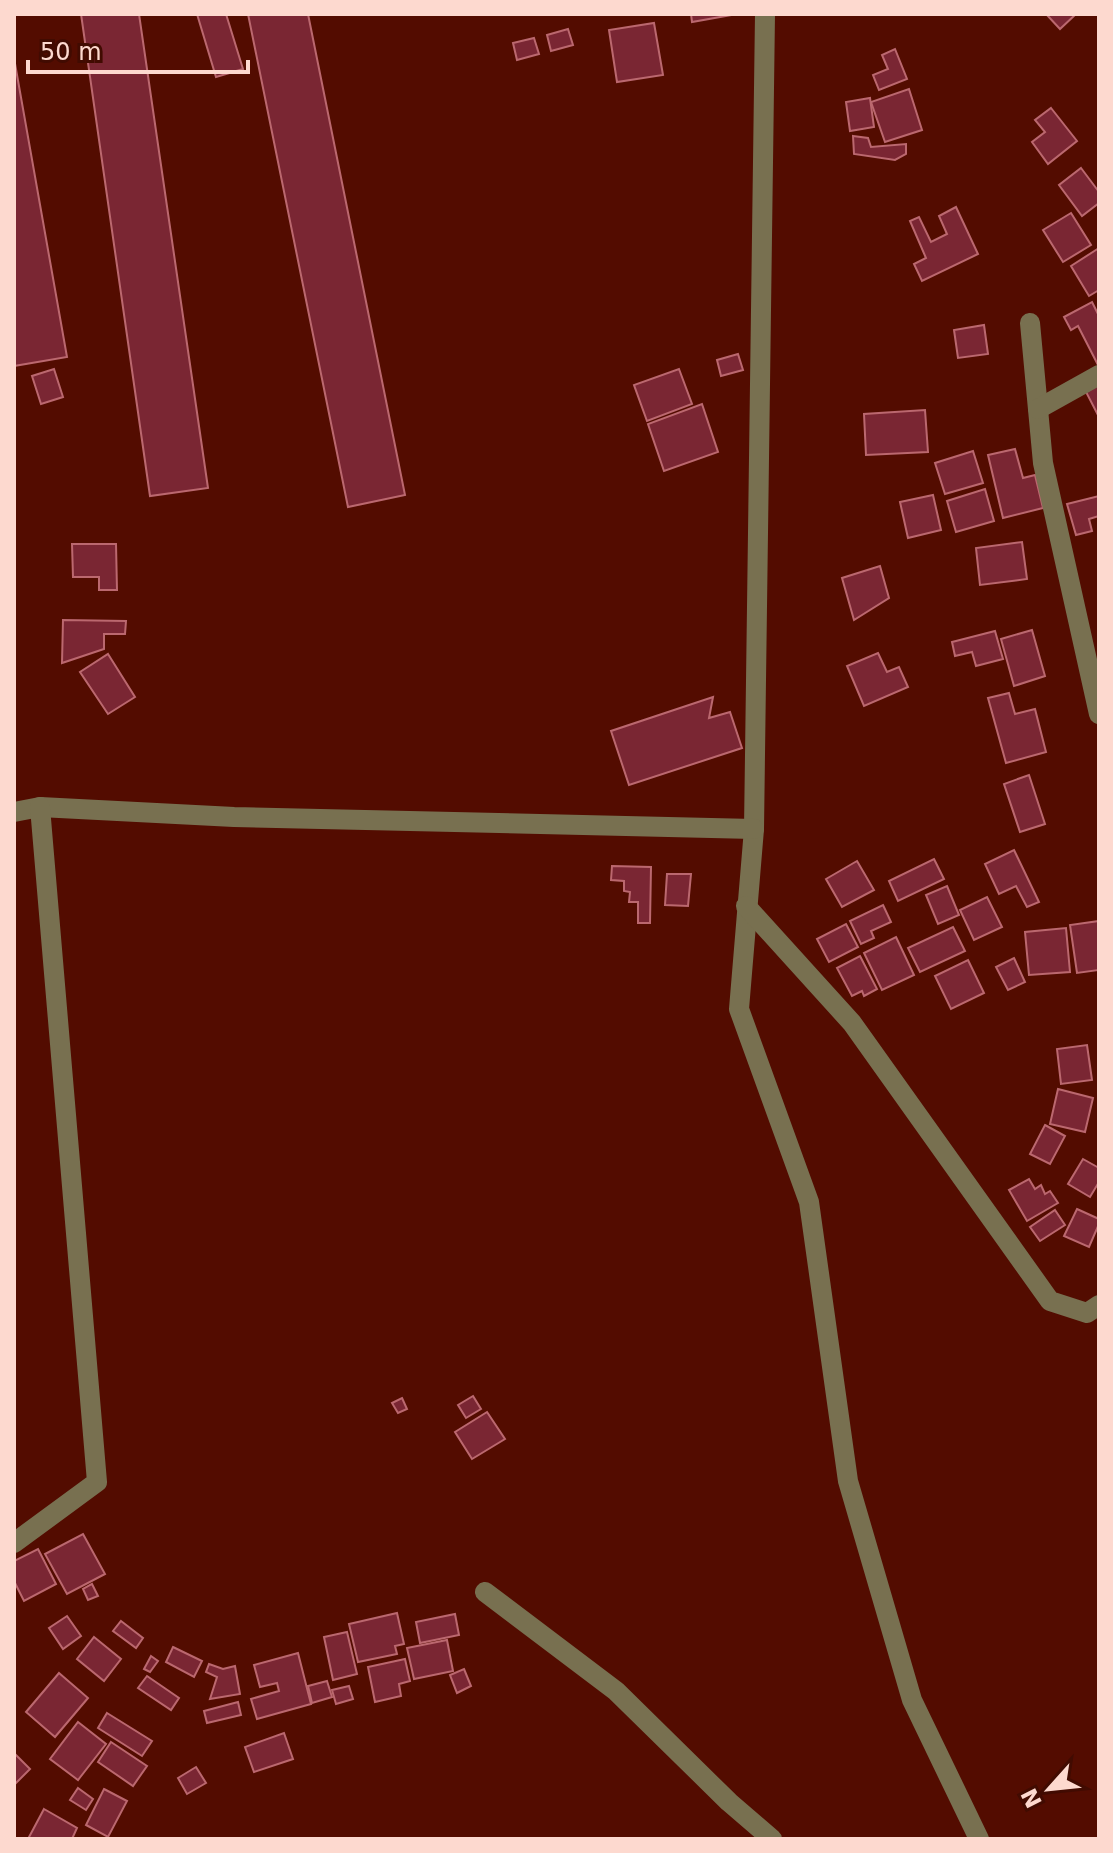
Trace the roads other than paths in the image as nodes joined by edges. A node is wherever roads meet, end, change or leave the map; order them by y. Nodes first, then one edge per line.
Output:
1 (765, 14) edge
2 (1030, 323) dead end
3 (1099, 375) edge
4 (1038, 409) junction
5 (1099, 714) edge
6 (40, 807) junction
7 (14, 812) edge
8 (754, 829) junction
9 (746, 906) junction
10 (1099, 1305) edge
11 (14, 1543) edge
12 (485, 1592) dead end
13 (772, 1839) edge
14 (979, 1839) edge

1 - 8 street
2 - 4 street
3 - 4 street
4 - 5 street
6 - 7 street
6 - 8 street
6 - 11 street
8 - 9 street
9 - 10 street
9 - 14 street
12 - 13 street

